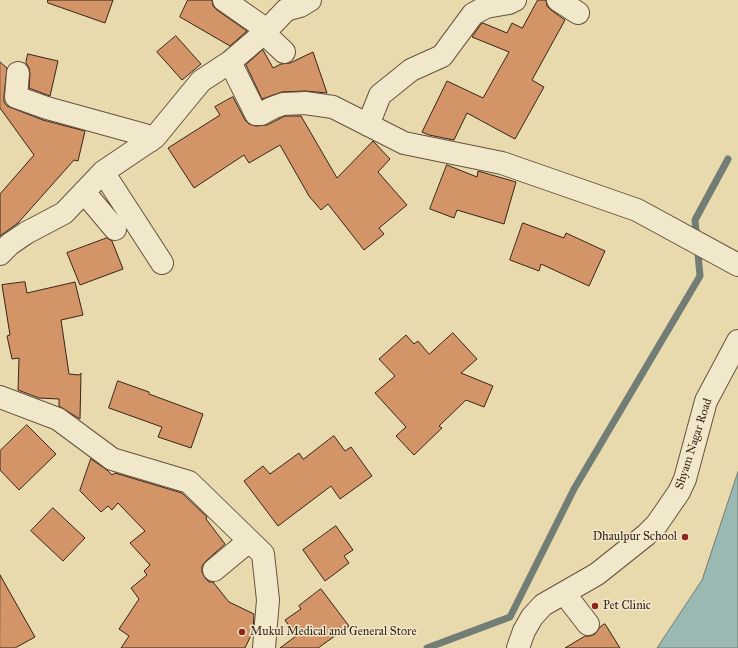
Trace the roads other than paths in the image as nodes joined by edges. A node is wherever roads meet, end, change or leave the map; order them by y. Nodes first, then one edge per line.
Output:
1 (224, 0) edge
2 (515, 0) edge
3 (558, 0) edge
4 (300, 2) edge
5 (578, 14) dead end
6 (266, 31) junction
7 (284, 52) dead end
8 (230, 62) junction
9 (18, 73) dead end
10 (368, 124) junction
11 (150, 141) junction
12 (103, 172) junction
13 (84, 192) junction
14 (115, 229) dead end
15 (0, 254) edge
16 (162, 263) dead end
17 (738, 265) edge
18 (738, 341) edge
19 (0, 397) edge
20 (249, 540) junction
21 (214, 570) dead end
22 (564, 594) junction
23 (588, 624) dead end
24 (264, 648) edge
25 (518, 648) edge

1 - 6 street
2 - 10 street
3 - 5 street
4 - 6 street
6 - 7 street
6 - 8 street
8 - 10 street
8 - 11 street
9 - 11 street
10 - 17 street
11 - 12 street
12 - 13 street
12 - 16 street
13 - 14 street
13 - 15 street
18 - 22 street, Shyam Nagar Road
19 - 20 street
20 - 21 street
20 - 24 street
22 - 23 street
22 - 25 street, Shyam Nagar Road

